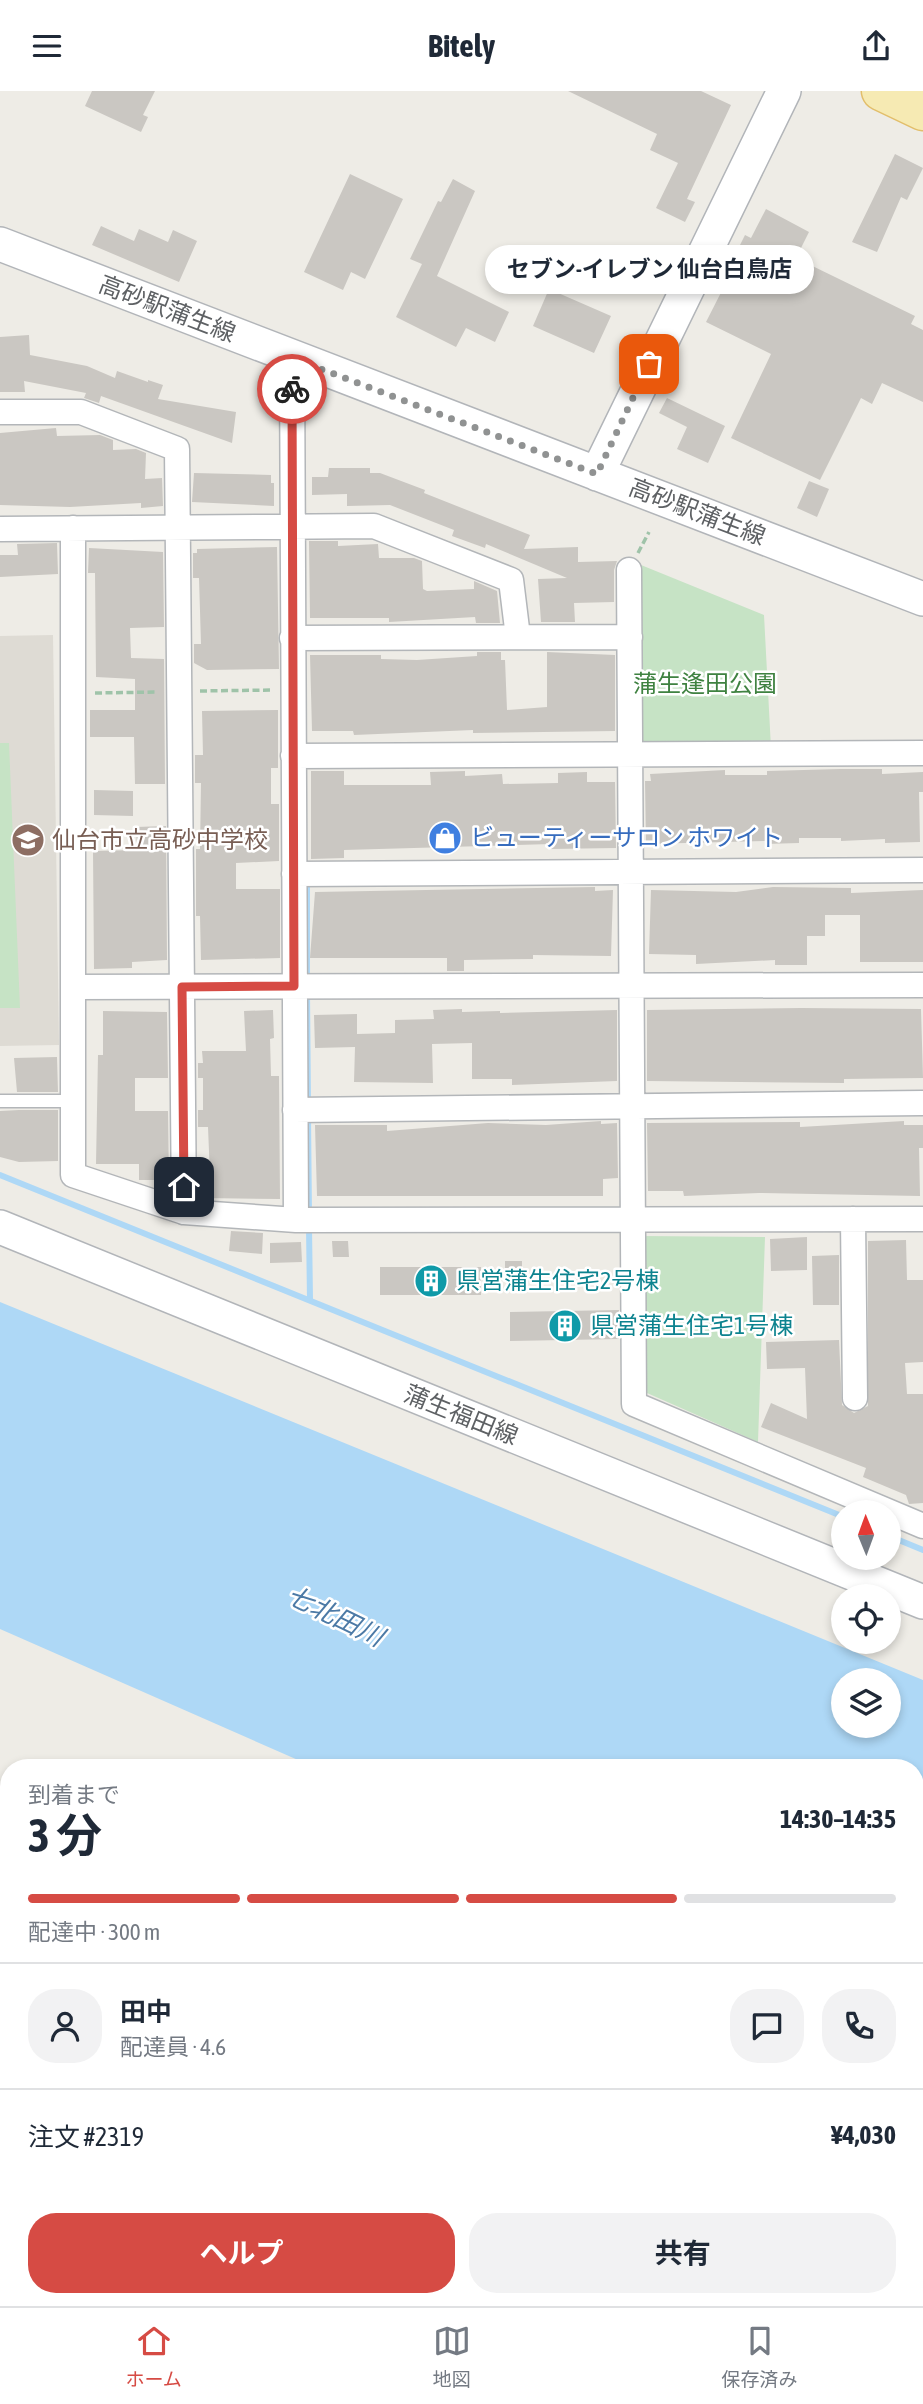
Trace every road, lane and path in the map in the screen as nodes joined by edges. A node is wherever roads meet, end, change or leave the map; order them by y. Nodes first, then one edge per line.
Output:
1 (784, 91) edge
2 (881, 91) edge
3 (923, 111) edge
4 (0, 244) edge
5 (292, 358) junction
6 (0, 412) edge
7 (597, 474) junction
8 (300, 526) junction
9 (178, 527) junction
10 (73, 528) junction
11 (0, 529) edge
12 (629, 570) dead end
13 (923, 599) edge
14 (517, 637) junction
15 (630, 637) junction
16 (301, 638) junction
17 (923, 753) edge
18 (630, 754) junction
19 (302, 756) junction
20 (923, 870) edge
21 (631, 872) junction
22 (302, 874) junction
23 (632, 985) junction
24 (923, 985) edge
25 (303, 986) junction
26 (73, 987) junction
27 (182, 987) junction
28 (0, 1101) edge
29 (73, 1101) junction
30 (923, 1103) edge
31 (632, 1106) junction
32 (304, 1110) junction
33 (184, 1212) junction
34 (633, 1219) junction
35 (853, 1219) junction
36 (923, 1219) edge
37 (305, 1220) junction
38 (0, 1227) edge
39 (855, 1398) dead end
40 (923, 1526) edge
41 (923, 1602) edge

1 - 7 street
2 - 3 main road
4 - 5 street, 高砂駅蒲生線
5 - 7 street, 高砂駅蒲生線
5 - 8 street
6 - 9 street
7 - 13 street, 高砂駅蒲生線
8 - 9 street
8 - 14 street
8 - 16 street
9 - 10 street
9 - 27 street
10 - 11 street
10 - 26 street
12 - 15 street
14 - 15 street
14 - 16 street
15 - 18 street
16 - 19 street
17 - 18 street
18 - 19 street
18 - 21 street
19 - 22 street
20 - 21 street
21 - 22 street
21 - 23 street
22 - 25 street
23 - 24 street
23 - 25 street
23 - 31 street
25 - 27 street
25 - 32 street
26 - 27 street
26 - 29 street
27 - 33 street
28 - 29 lane
29 - 33 street
30 - 31 street
31 - 32 street
31 - 34 street
32 - 37 street
33 - 37 street
34 - 35 street
34 - 37 street
34 - 40 street
35 - 36 street
35 - 39 street
38 - 41 street, 蒲生福田線

